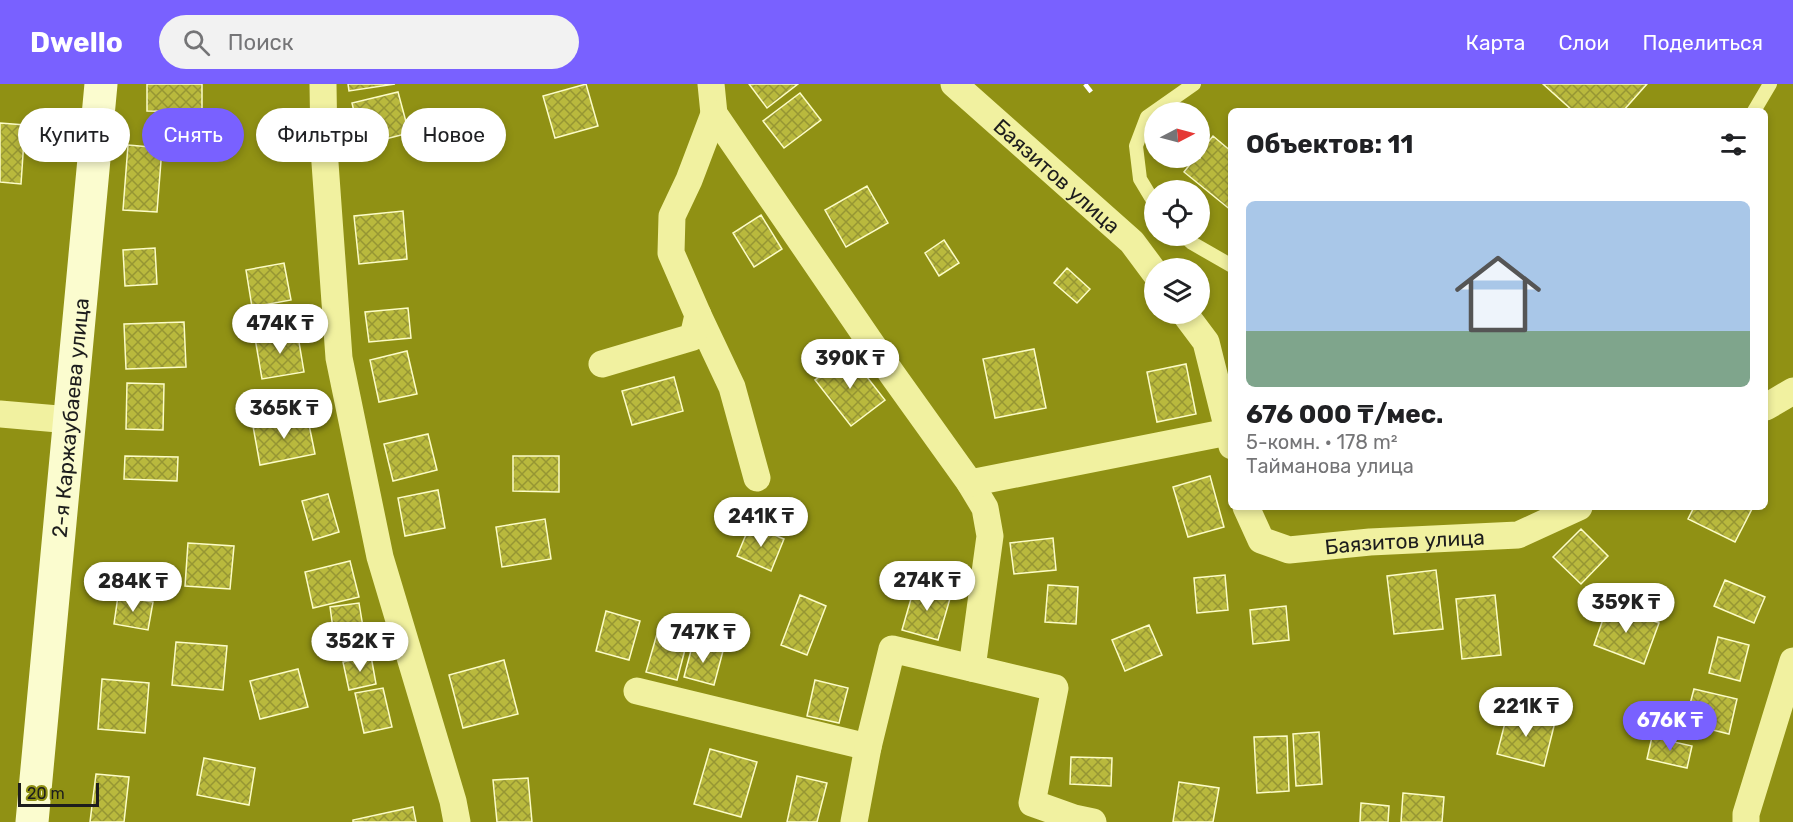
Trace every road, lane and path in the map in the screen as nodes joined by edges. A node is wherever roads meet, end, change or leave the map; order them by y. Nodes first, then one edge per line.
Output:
1 (101, 84) edge
2 (324, 84) edge
3 (711, 84) edge
4 (954, 84) edge
5 (1194, 84) edge
6 (1770, 84) edge
7 (1756, 108) edge
8 (714, 114) junction
9 (1144, 185) edge
10 (1200, 246) edge
11 (1144, 258) edge
12 (1228, 264) edge
13 (698, 315) junction
14 (1192, 324) edge
15 (602, 364) dead end
16 (1793, 392) edge
17 (1768, 406) edge
18 (0, 414) edge
19 (70, 420) junction
20 (1228, 431) edge
21 (1228, 439) edge
22 (757, 478) dead end
23 (970, 483) junction
24 (1247, 510) edge
25 (1572, 510) edge
26 (1793, 661) edge
27 (972, 668) junction
28 (637, 691) dead end
29 (868, 747) junction
30 (1080, 821) edge
31 (32, 822) edge
32 (457, 822) edge
33 (854, 822) edge
34 (1746, 822) edge

1 - 19 street, 2-я Каржаубаева улица
2 - 32 street
3 - 8 street
4 - 11 street, Баязитов улица
5 - 9 lane
6 - 7 lane
8 - 13 street
8 - 23 street
10 - 12 lane
13 - 15 street
13 - 22 street
14 - 20 street
16 - 17 street
18 - 19 street
19 - 31 street, 2-я Каржаубаева улица
21 - 23 street
23 - 27 street
24 - 25 street, Баязитов улица
26 - 34 street
27 - 29 street
27 - 30 street
28 - 29 street
29 - 33 street

